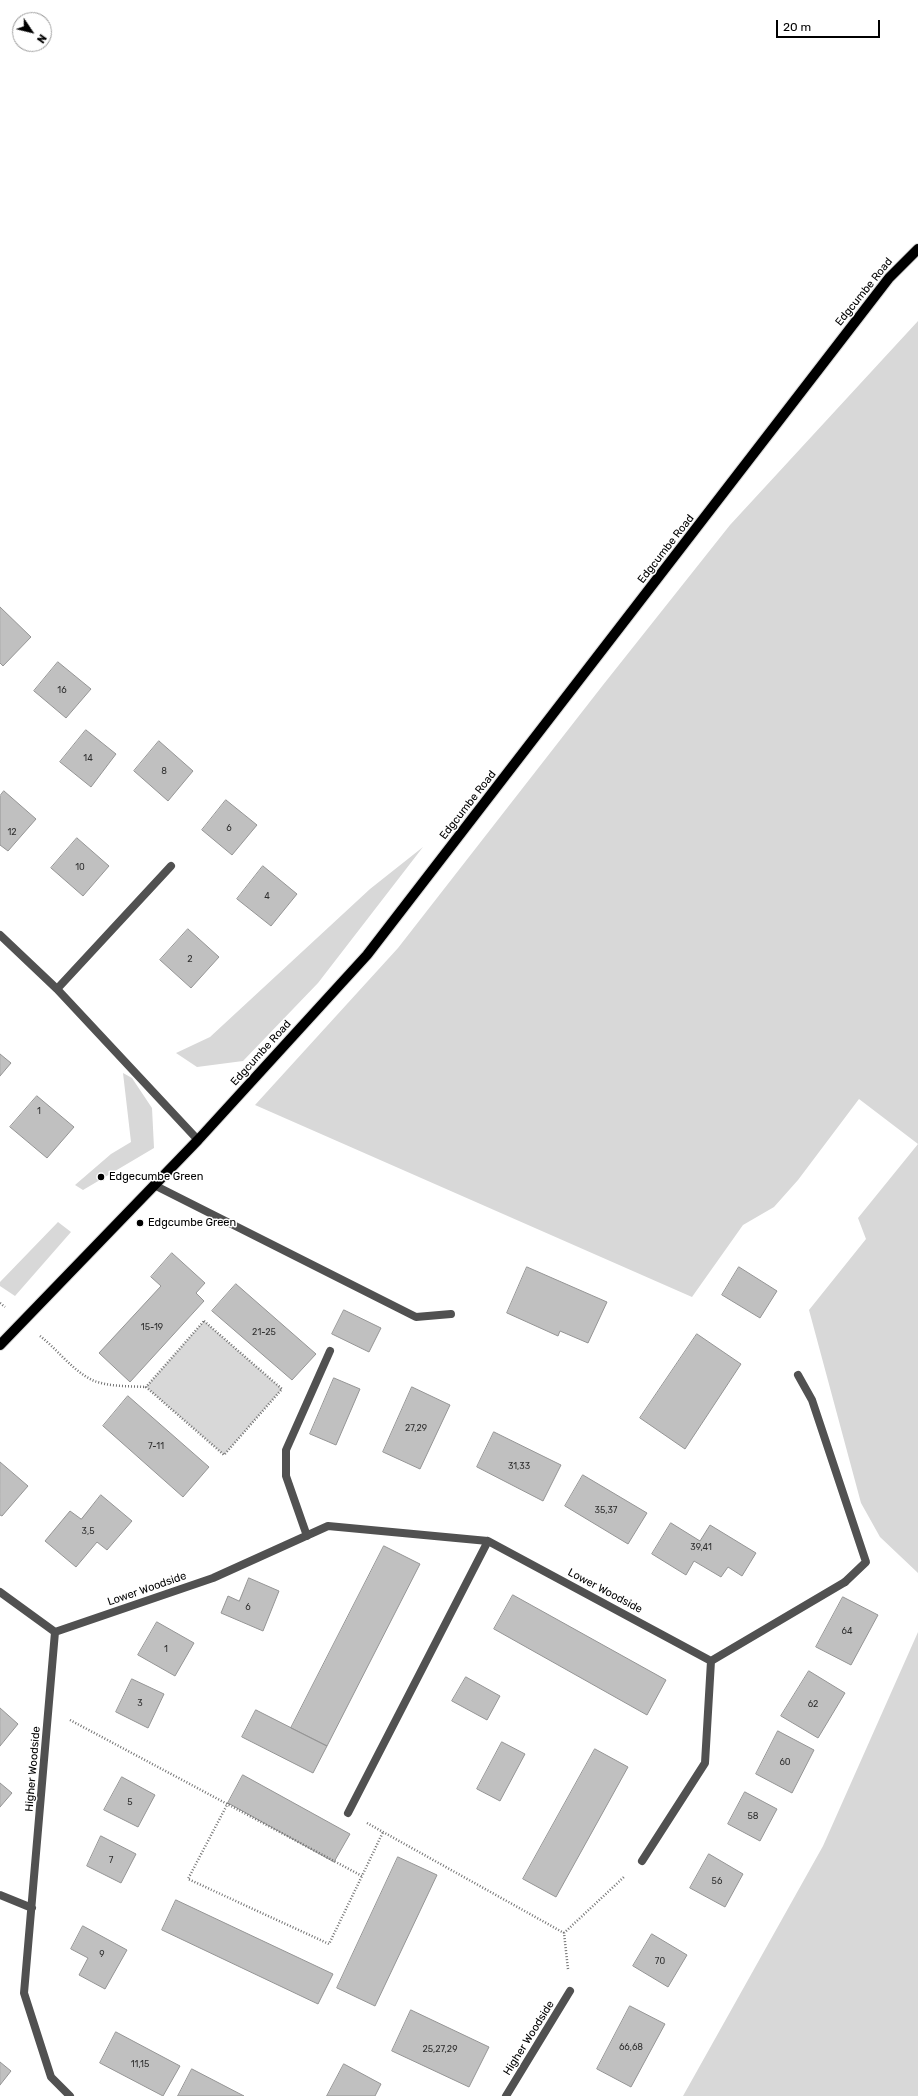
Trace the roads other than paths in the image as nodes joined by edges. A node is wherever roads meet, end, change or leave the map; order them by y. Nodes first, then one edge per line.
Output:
1 (918, 249) edge
2 (171, 866) dead end
3 (0, 935) edge
4 (57, 989) junction
5 (198, 1140) junction
6 (154, 1185) junction
7 (451, 1314) dead end
8 (0, 1346) edge
9 (330, 1351) dead end
10 (798, 1375) dead end
11 (307, 1536) junction
12 (488, 1541) junction
13 (0, 1592) edge
14 (55, 1632) junction
15 (711, 1660) junction
16 (348, 1813) road end
17 (642, 1861) road end
18 (0, 1895) edge
19 (32, 1908) junction
20 (570, 1991) road end
21 (70, 2096) edge
22 (506, 2096) edge

1 - 5 main road, Edgcumbe Road
2 - 4 street
3 - 4 street
4 - 5 street
5 - 6 main road, Edgcumbe Road
6 - 7 street
6 - 8 main road, Edgcumbe Road
9 - 11 street
10 - 15 street
11 - 12 street, Lower Woodside
11 - 14 street, Lower Woodside
12 - 15 street, Lower Woodside
12 - 16 street
13 - 14 street
14 - 19 street, Higher Woodside
15 - 17 street
18 - 19 street
19 - 21 street, Higher Woodside
20 - 22 street, Higher Woodside

